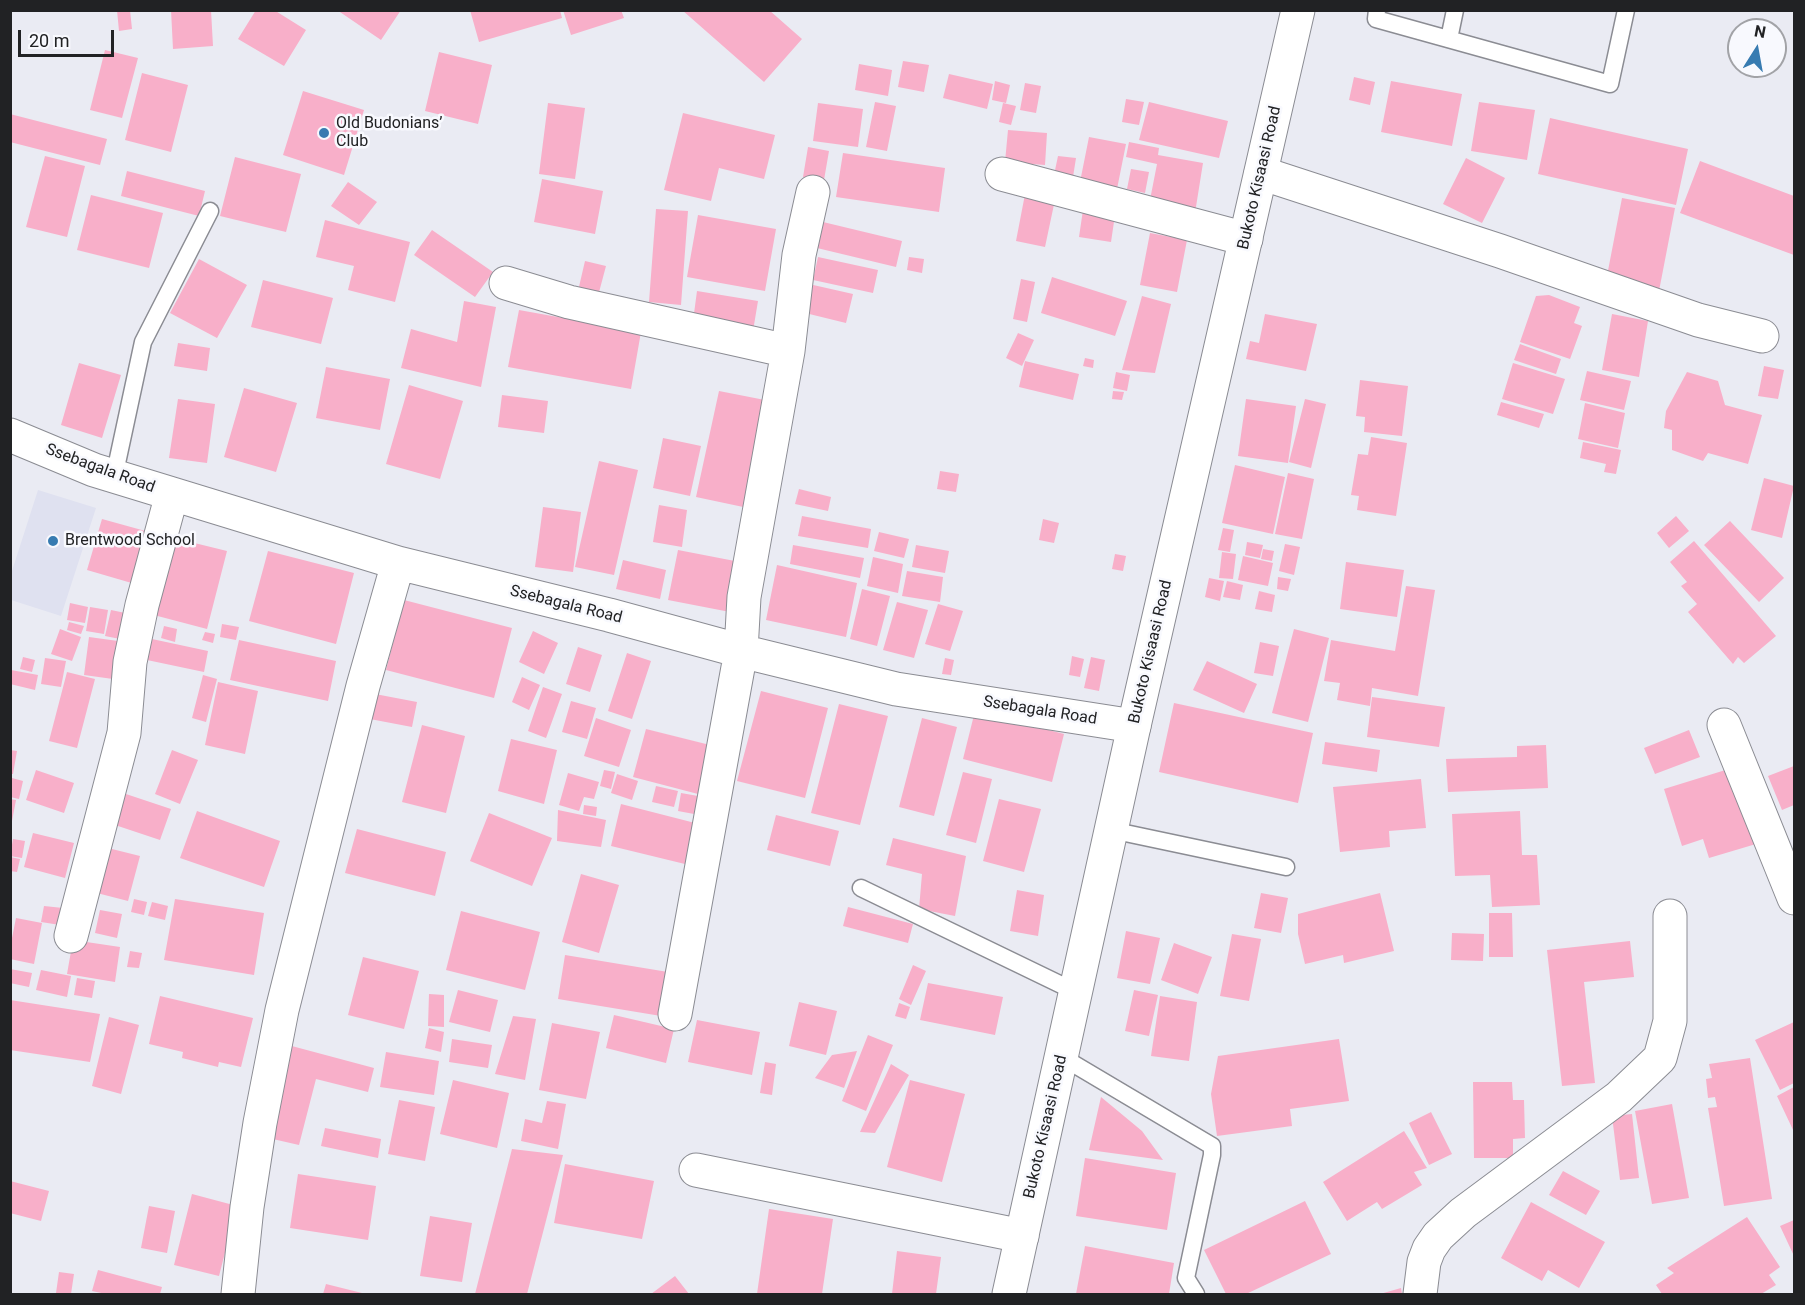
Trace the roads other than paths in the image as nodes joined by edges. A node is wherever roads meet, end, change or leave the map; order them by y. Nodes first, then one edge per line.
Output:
1 (1298, 10) edge
2 (1377, 10) edge
3 (1455, 10) edge
4 (1626, 10) edge
5 (1449, 39) junction
6 (1261, 173) junction
7 (1002, 174) dead end
8 (813, 192) dead end
9 (210, 211) dead end
10 (1246, 239) junction
11 (506, 283) dead end
12 (1762, 336) dead end
13 (788, 351) junction
14 (10, 435) edge
15 (114, 477) junction
16 (172, 494) junction
17 (398, 563) junction
18 (741, 651) junction
19 (1724, 725) dead end
20 (1134, 726) junction
21 (1111, 830) junction
22 (1286, 867) dead end
23 (861, 888) dead end
24 (1794, 898) edge
25 (1670, 916) dead end
26 (71, 936) dead end
27 (1076, 992) junction
28 (675, 1014) dead end
29 (1062, 1057) junction
30 (696, 1170) dead end
31 (1022, 1236) junction
32 (238, 1294) edge
33 (1009, 1294) edge
34 (1196, 1294) edge
35 (1420, 1294) edge

1 - 6 street, Bukoto Kisaasi Road
2 - 5 lane
3 - 5 lane
4 - 5 lane
6 - 10 street, Bukoto Kisaasi Road
6 - 12 street
7 - 10 street
8 - 13 street
9 - 15 lane
10 - 20 street, Bukoto Kisaasi Road
11 - 13 street
13 - 18 street
14 - 15 street, Ssebagala Road
15 - 16 street, Ssebagala Road
16 - 17 street, Ssebagala Road
16 - 26 street
17 - 18 street, Ssebagala Road
17 - 32 street
18 - 20 street, Ssebagala Road
18 - 28 street
19 - 24 street
20 - 21 street, Bukoto Kisaasi Road
21 - 22 lane
21 - 27 street, Bukoto Kisaasi Road
23 - 27 lane
25 - 35 street
27 - 29 street, Bukoto Kisaasi Road
29 - 31 street, Bukoto Kisaasi Road
29 - 34 lane
30 - 31 street
31 - 33 street, Bukoto Kisaasi Road

